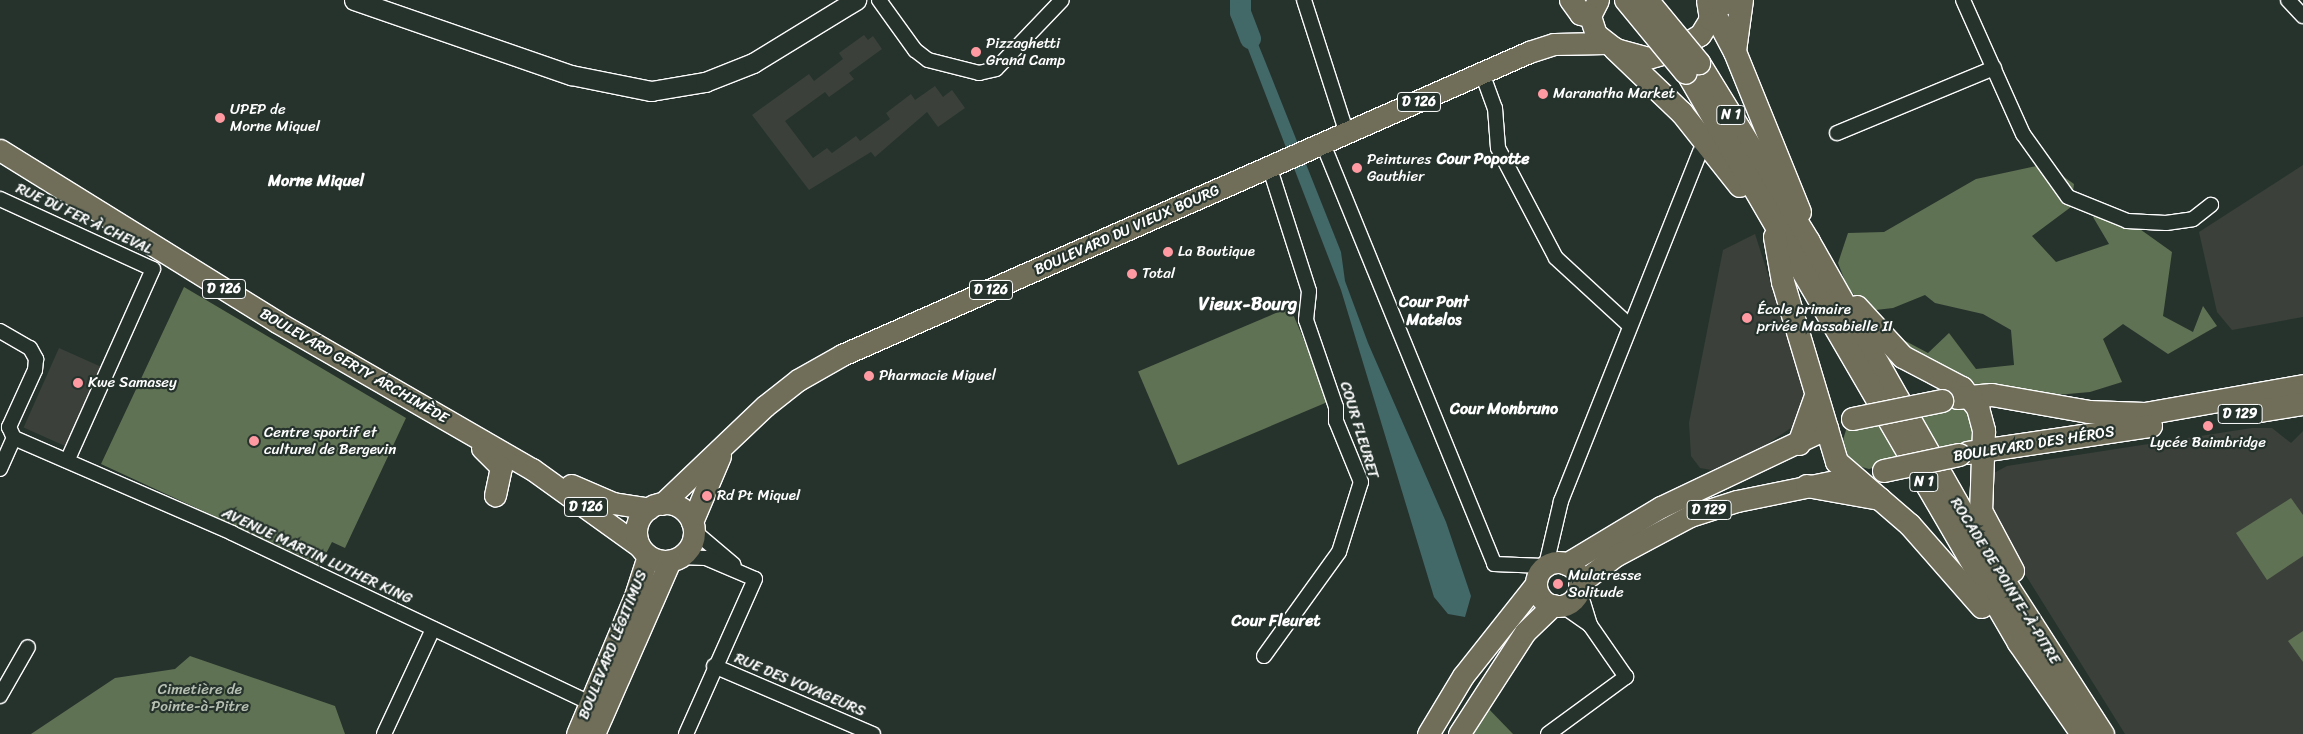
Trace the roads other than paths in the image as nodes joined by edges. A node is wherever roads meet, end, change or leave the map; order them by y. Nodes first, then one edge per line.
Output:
1 (354, 0) edge
2 (366, 0) edge
3 (856, 0) edge
4 (879, 0) edge
5 (1062, 0) edge
6 (1304, 0) edge
7 (1571, 0) edge
8 (1626, 0) edge
9 (1646, 0) edge
10 (1730, 0) edge
11 (1742, 0) edge
12 (1963, 0) edge
13 (2288, 0) edge
14 (1709, 10) edge
15 (1593, 12) edge
16 (2303, 16) edge
17 (406, 18) junction
18 (1554, 44) junction
19 (1610, 46) junction
20 (1735, 52) junction
21 (1693, 68) junction
22 (1994, 68) junction
23 (1482, 73) junction
24 (1837, 133) dead end
25 (1346, 134) junction
26 (1316, 147) junction
27 (0, 150) edge
28 (1700, 152) dead end
29 (1276, 163) junction
30 (0, 164) edge
31 (52, 182) junction
32 (1738, 183) junction
33 (0, 199) edge
34 (1758, 199) junction
35 (2211, 205) dead end
36 (1773, 225) junction
37 (1810, 241) junction
38 (1778, 254) junction
39 (1834, 278) junction
40 (1630, 326) junction
41 (0, 332) edge
42 (2303, 386) edge
43 (398, 393) junction
44 (1816, 395) junction
45 (1970, 395) junction
46 (2303, 404) edge
47 (1827, 428) junction
48 (14, 438) junction
49 (1799, 444) junction
50 (1983, 450) junction
51 (722, 452) junction
52 (67, 461) junction
53 (0, 469) edge
54 (532, 469) junction
55 (1855, 477) junction
56 (1807, 486) junction
57 (495, 495) dead end
58 (1883, 500) junction
59 (656, 506) junction
60 (693, 526) junction
61 (643, 551) junction
62 (675, 559) junction
63 (1548, 567) junction
64 (740, 570) junction
65 (1579, 586) junction
66 (1557, 605) junction
67 (1590, 625) junction
68 (434, 629) junction
69 (28, 647) dead end
70 (1264, 656) dead end
71 (714, 666) junction
72 (2058, 684) junction
73 (0, 696) edge
74 (597, 706) junction
75 (384, 734) edge
76 (577, 734) edge
77 (594, 734) edge
78 (686, 734) edge
79 (873, 734) edge
80 (1428, 734) edge
81 (1459, 734) edge
82 (1548, 734) edge
83 (2082, 734) edge
84 (2103, 734) edge

1 - 17 main road
2 - 17 main road
3 - 17 main road
4 - 5 street
6 - 25 street
7 - 15 highway
8 - 21 highway, N 1, bridge
9 - 21 highway, N 1, bridge
10 - 14 main road
11 - 20 highway
12 - 22 street
13 - 16 street
14 - 19 main road, BOULEVARD DU VIEUX BOURG
14 - 20 highway
15 - 18 main road, BOULEVARD DU VIEUX BOURG / D 126
15 - 19 main road
18 - 19 main road, BOULEVARD DU VIEUX BOURG / D 126
18 - 23 main road, BOULEVARD DU VIEUX BOURG / D 126
19 - 32 highway
20 - 37 highway
21 - 34 highway, ROCADE DE POINTE-À-PITRE / N 1
21 - 37 highway, ROCADE DE POINTE-À-PITRE / N 1
22 - 24 street
22 - 35 street
23 - 25 main road, BOULEVARD DU VIEUX BOURG / D 126
23 - 40 street
25 - 26 main road, BOULEVARD DU VIEUX BOURG / D 126
26 - 29 main road, BOULEVARD DU VIEUX BOURG / D 126
26 - 63 street
27 - 31 main road, BOULEVARD GERTY ARCHIMÈDE / D 126
28 - 40 street
29 - 51 main road, BOULEVARD DU VIEUX BOURG / D 126
29 - 70 street, COUR FLEURET
30 - 31 main road, BOULEVARD GERTY ARCHIMÈDE / D 126
31 - 43 main road, BOULEVARD GERTY ARCHIMÈDE / D 126
32 - 34 highway
32 - 38 highway
33 - 52 street, RUE DU FER À CHEVAL
34 - 36 highway, ROCADE DE POINTE-À-PITRE / N 1
36 - 38 highway
36 - 72 highway, ROCADE DE POINTE-À-PITRE / N 1
37 - 39 highway
37 - 39 highway
37 - 72 highway, ROCADE DE POINTE-À-PITRE / N 1
38 - 44 highway
39 - 45 highway
40 - 63 street
41 - 48 street
42 - 45 highway, BOULEVARD DES HÉROS / D 129
43 - 54 main road, BOULEVARD GERTY ARCHIMÈDE / D 126
43 - 57 main road
44 - 47 highway
44 - 49 highway
45 - 47 highway, BOULEVARD DES HÉROS / D 129, bridge
45 - 50 highway
46 - 50 highway, BOULEVARD DES HÉROS / D 129
47 - 49 main road, BOULEVARD DES HÉROS / D 129
47 - 55 highway
48 - 52 street, AVENUE MARTIN LUTHER KING
48 - 53 street
49 - 63 main road, BOULEVARD DES HÉROS / D 129
50 - 55 highway, BOULEVARD DES HÉROS, bridge
50 - 72 highway
51 - 59 main road, BOULEVARD DU VIEUX BOURG / D 126
51 - 60 main road, BOULEVARD DU VIEUX BOURG / D 126
52 - 68 street, AVENUE MARTIN LUTHER KING
54 - 59 main road, BOULEVARD GERTY ARCHIMÈDE / D 126
54 - 61 main road, BOULEVARD GERTY ARCHIMÈDE / D 126
55 - 56 main road, BOULEVARD DES HÉROS / D 129
55 - 58 highway
56 - 58 highway
56 - 65 main road, BOULEVARD DES HÉROS / D 129
58 - 72 highway
59 - 60 main road
59 - 61 main road
60 - 62 main road
60 - 64 street
61 - 62 main road
61 - 74 main road, BOULEVARD LÉGITIMUS
62 - 64 street
62 - 74 main road, BOULEVARD LÉGITIMUS
63 - 65 main road
63 - 66 main road
63 - 80 main road, BOULEVARD DES HÉROS / D 129
64 - 71 street
65 - 66 main road, D 129
65 - 67 street
66 - 67 street
66 - 81 main road, D 129
67 - 82 street
68 - 74 street, AVENUE MARTIN LUTHER KING
68 - 75 street
69 - 73 street
71 - 78 street
71 - 79 street, RUE DES VOYAGEURS
72 - 83 highway, ROCADE DE POINTE-À-PITRE / N 1
72 - 84 highway, ROCADE DE POINTE-À-PITRE / N 1
74 - 76 main road, BOULEVARD LÉGITIMUS
74 - 77 main road, BOULEVARD LÉGITIMUS

